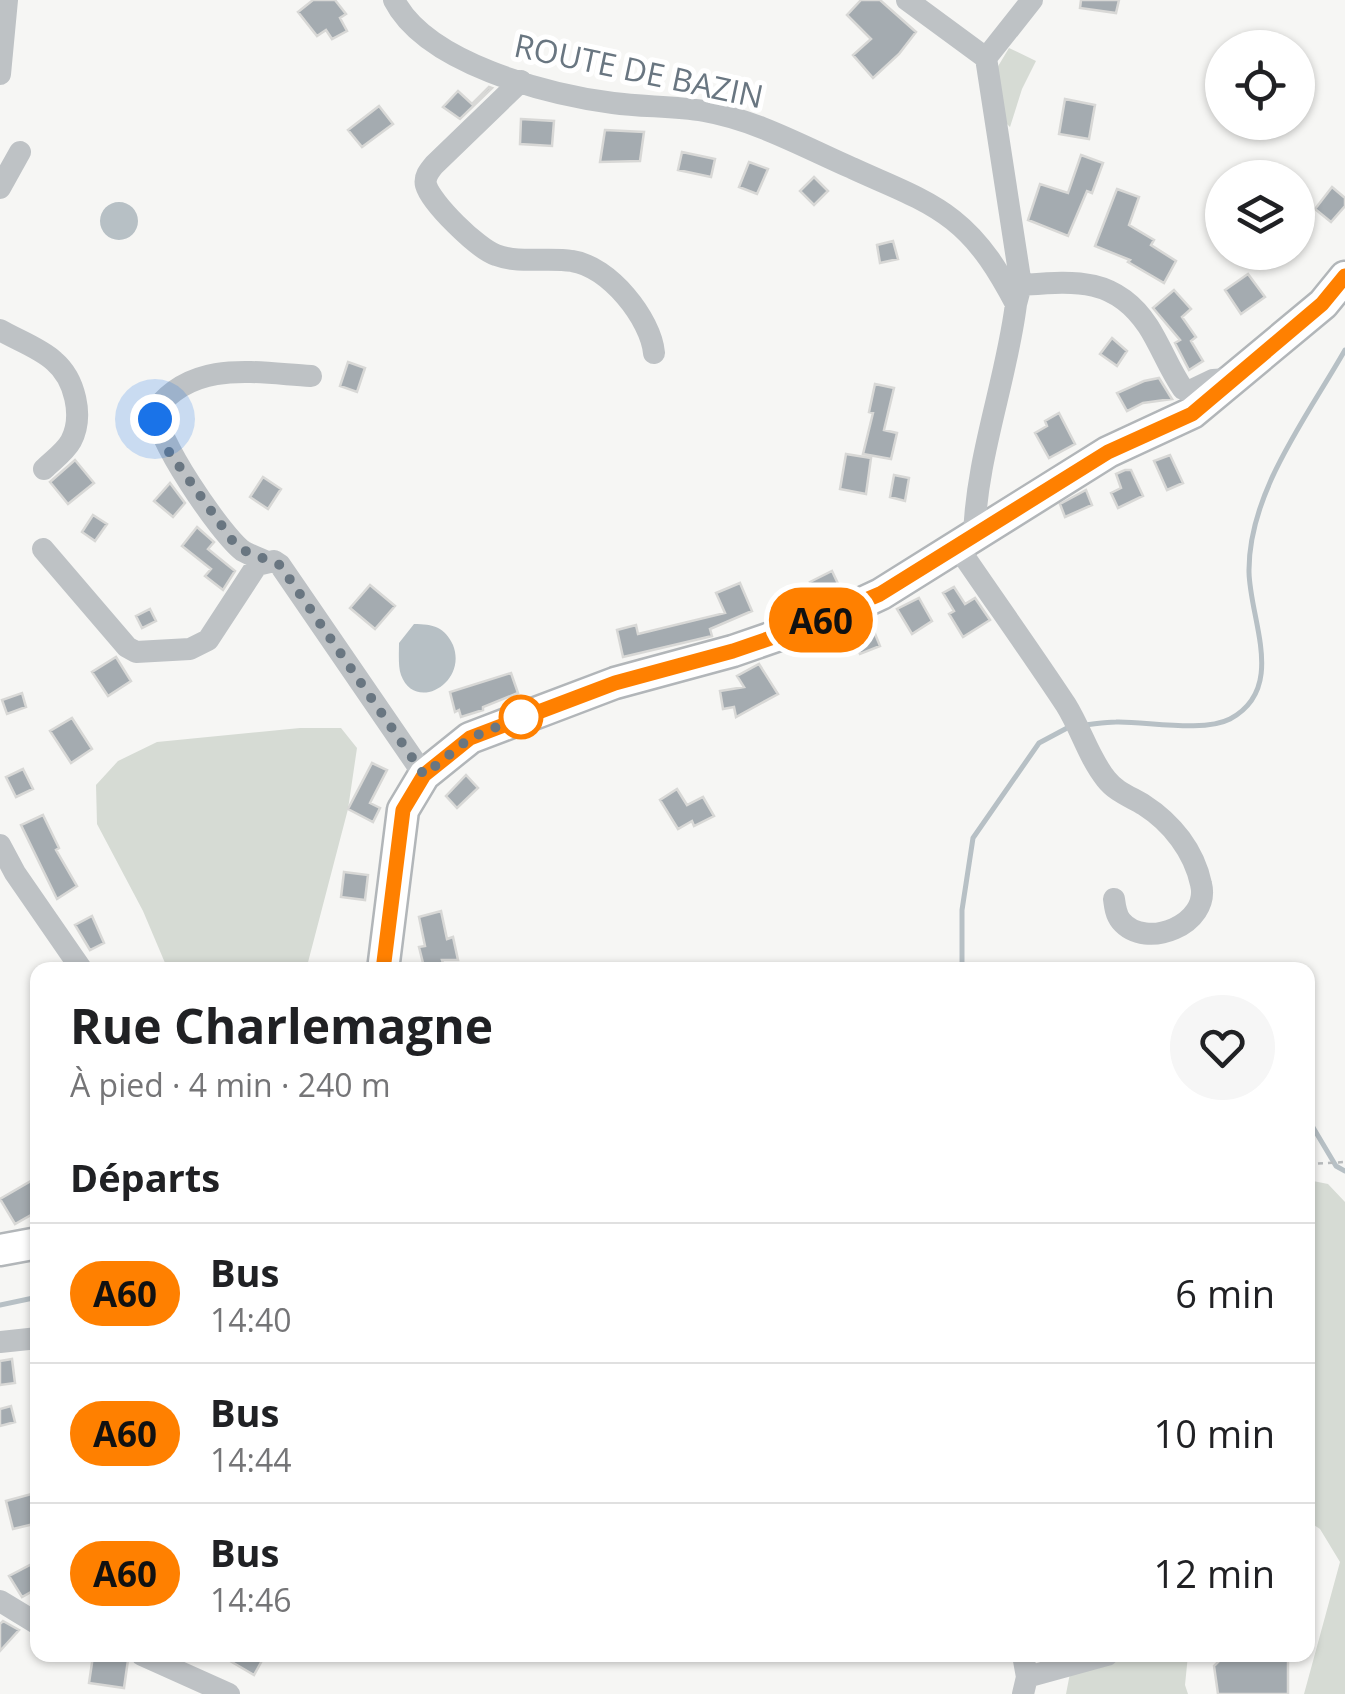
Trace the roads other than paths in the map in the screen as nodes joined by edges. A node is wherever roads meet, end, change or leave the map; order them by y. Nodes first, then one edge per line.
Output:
1 (7, 0) edge
2 (394, 0) edge
3 (908, 0) edge
4 (1032, 0) edge
5 (986, 58) junction
6 (0, 74) edge
7 (521, 80) junction
8 (20, 152) dead end
9 (0, 188) edge
10 (1345, 276) edge
11 (1018, 294) junction
12 (0, 330) edge
13 (654, 353) dead end
14 (311, 376) dead end
15 (1236, 379) junction
16 (44, 468) dead end
17 (966, 542) junction
18 (44, 548) dead end
19 (265, 561) junction
20 (424, 775) junction
21 (0, 844) edge
22 (1114, 900) dead end
23 (76, 962) edge
24 (385, 962) edge
25 (30, 1244) edge
26 (0, 1250) edge
27 (30, 1339) edge
28 (0, 1342) edge
29 (0, 1600) edge
30 (30, 1621) edge
31 (158, 1662) edge
32 (1078, 1662) edge
33 (1024, 1675) edge
34 (229, 1694) edge

1 - 6 street
2 - 7 street, ROUTE DE BAZIN
3 - 5 street
4 - 5 street
5 - 11 street
7 - 11 street, ROUTE DE BAZIN
7 - 13 street
8 - 9 street
10 - 15 main road
11 - 15 street
11 - 17 street
12 - 16 street
14 - 19 street
15 - 17 main road
17 - 20 main road
17 - 22 street
18 - 19 street
19 - 20 street
20 - 24 main road
21 - 23 street
25 - 26 main road
27 - 28 street
29 - 30 street
31 - 34 street
32 - 33 street

